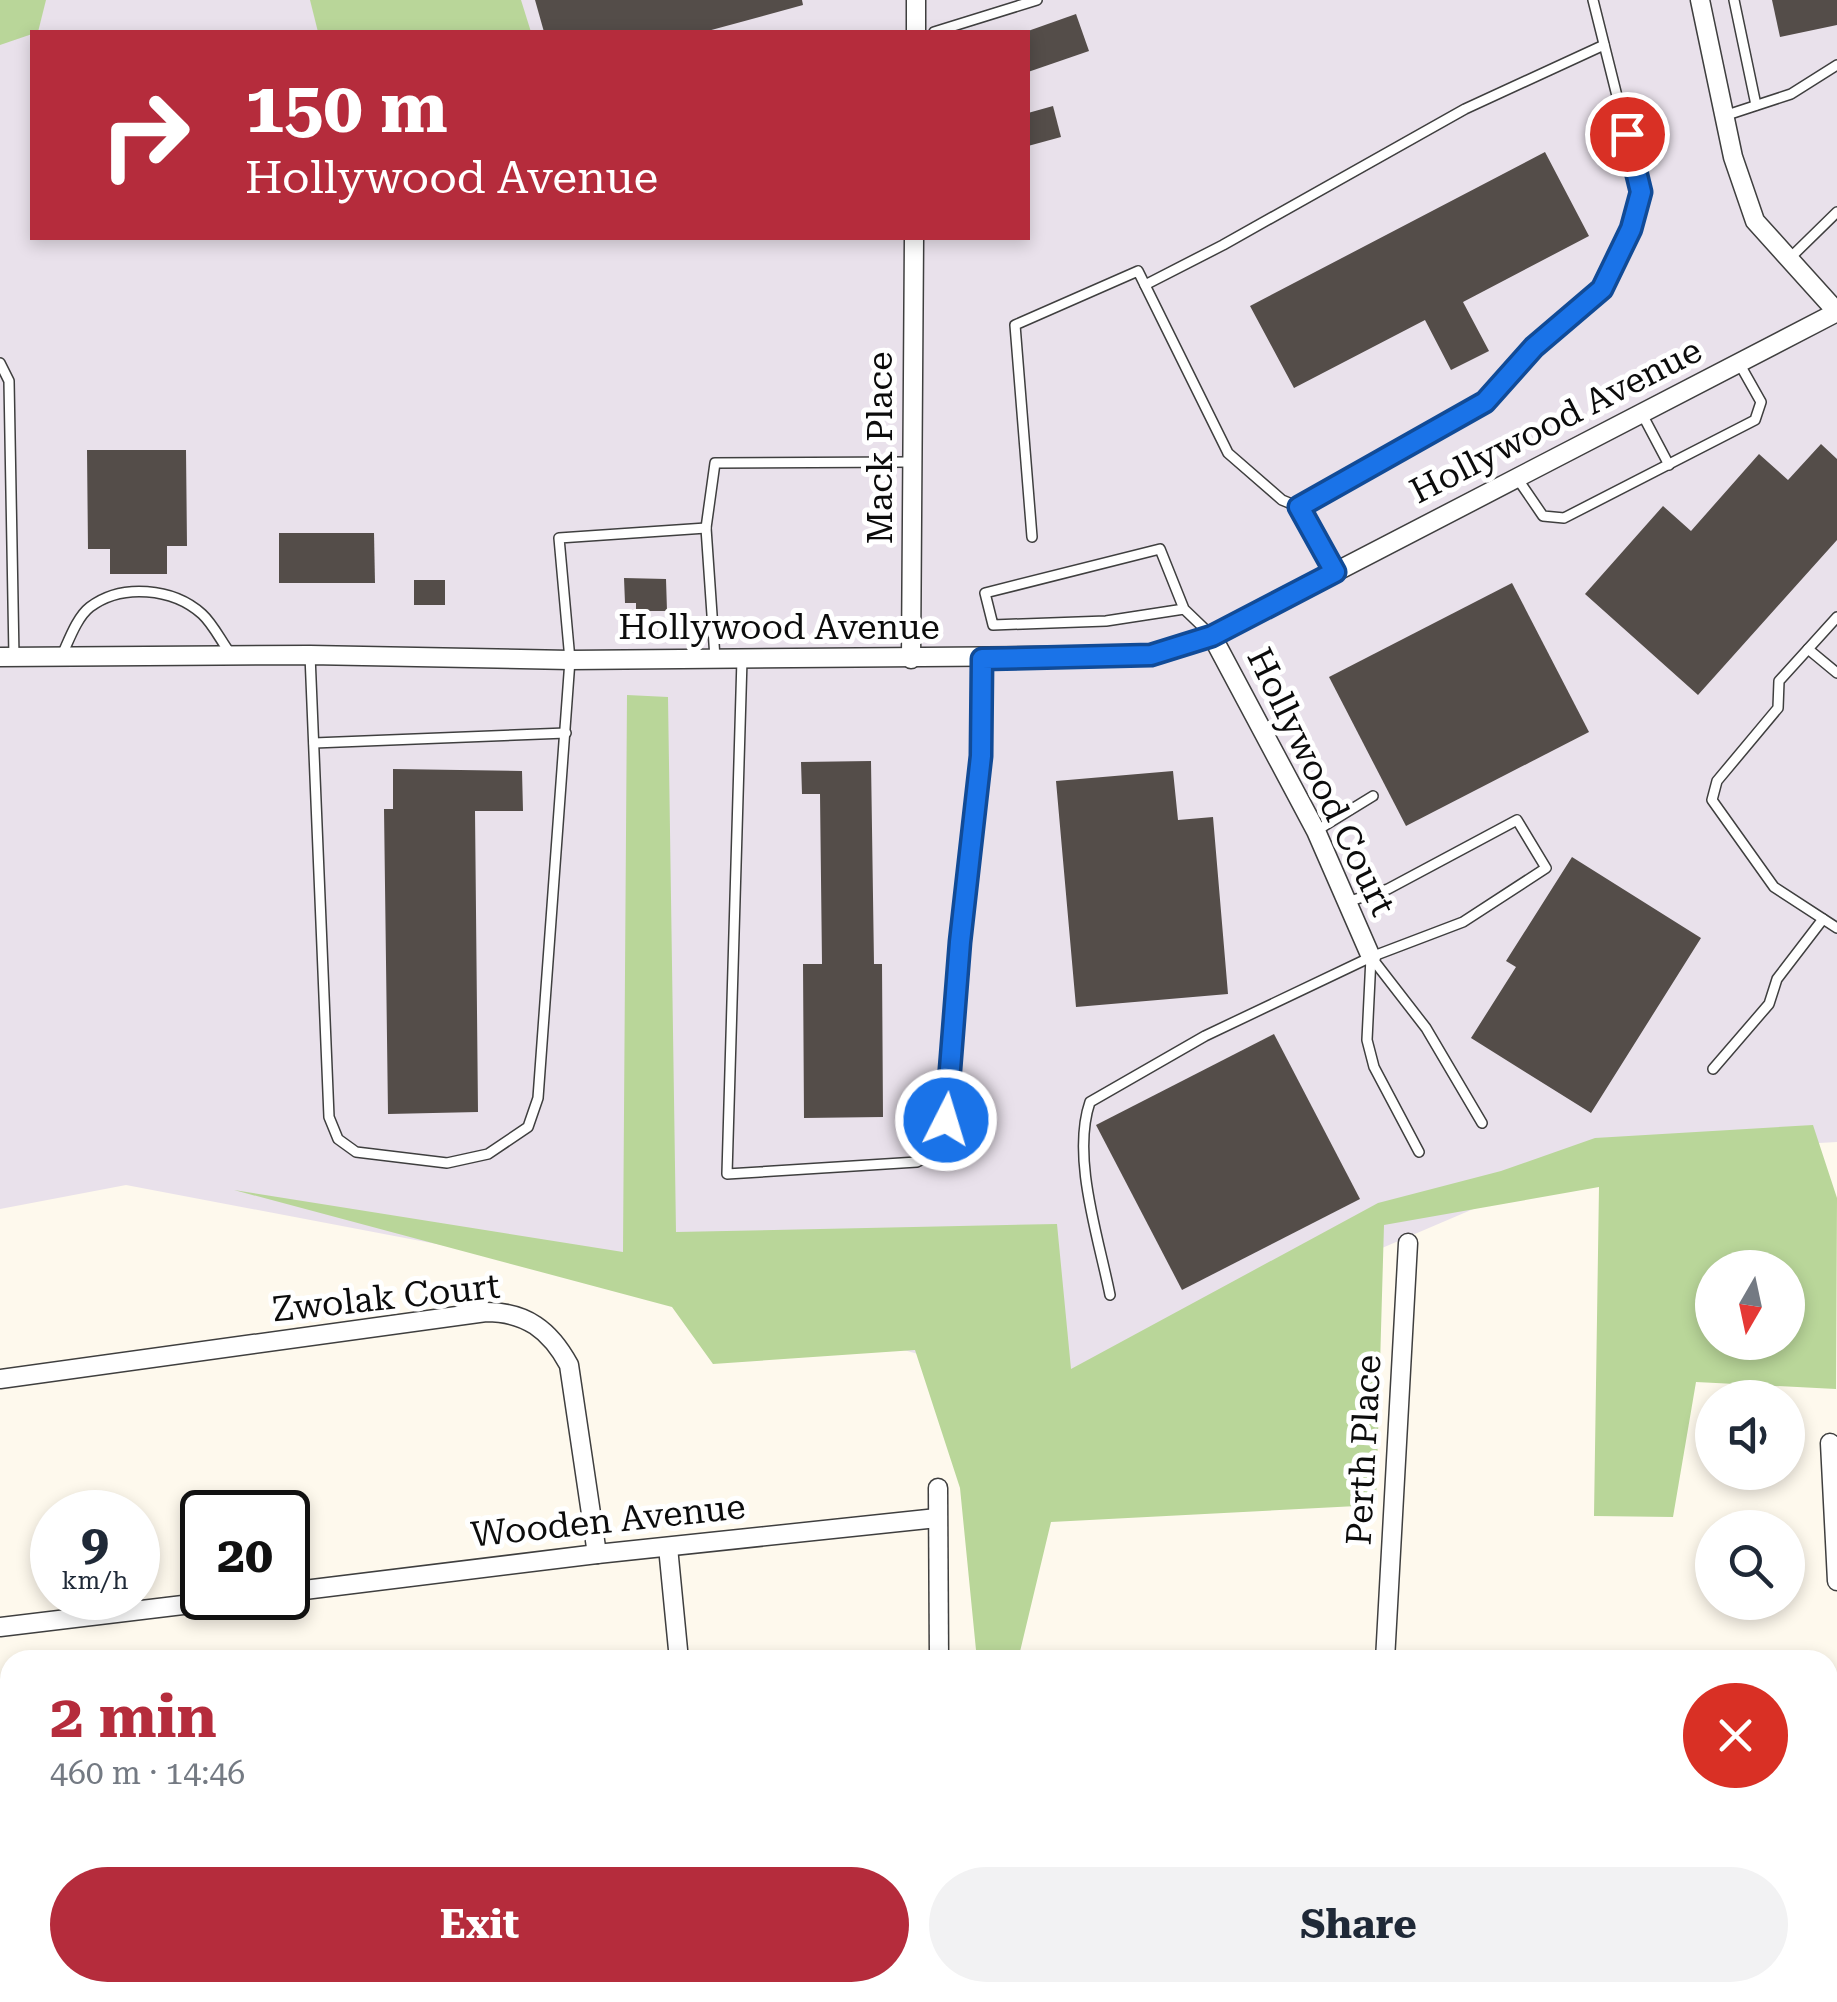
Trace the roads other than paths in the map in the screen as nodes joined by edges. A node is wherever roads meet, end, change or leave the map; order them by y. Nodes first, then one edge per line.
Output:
1 (916, 0) edge
2 (1037, 0) edge
3 (1593, 0) edge
4 (1700, 0) edge
5 (1734, 0) edge
6 (916, 30) edge
7 (940, 30) edge
8 (1604, 45) junction
9 (1837, 65) edge
10 (1756, 106) junction
11 (1724, 116) junction
12 (1837, 212) edge
13 (914, 240) edge
14 (1789, 258) junction
15 (1146, 285) junction
16 (1837, 312) edge
17 (0, 363) edge
18 (1739, 363) junction
19 (1642, 414) junction
20 (912, 462) junction
21 (1668, 464) junction
22 (1517, 478) junction
23 (1299, 507) junction
24 (706, 528) junction
25 (1032, 537) dead end
26 (1335, 572) junction
27 (1184, 609) junction
28 (1837, 617) edge
29 (1212, 636) junction
30 (1808, 648) junction
31 (310, 655) junction
32 (62, 656) junction
33 (231, 656) junction
34 (7, 657) edge
35 (716, 659) junction
36 (742, 659) junction
37 (911, 659) junction
38 (982, 659) junction
39 (570, 660) junction
40 (1837, 673) edge
41 (566, 733) junction
42 (314, 743) junction
43 (1373, 796) dead end
44 (1316, 831) junction
45 (1347, 902) junction
46 (1823, 919) junction
47 (1837, 928) edge
48 (1371, 957) junction
49 (1713, 1068) dead end
50 (1482, 1123) dead end
51 (1419, 1152) dead end
52 (1408, 1243) dead end
53 (1110, 1295) dead end
54 (0, 1379) edge
55 (1830, 1443) dead end
56 (938, 1488) dead end
57 (936, 1518) junction
58 (668, 1547) junction
59 (597, 1554) junction
60 (1837, 1581) edge
61 (310, 1589) edge
62 (180, 1605) edge
63 (0, 1627) edge
64 (679, 1650) edge
65 (939, 1650) edge
66 (1386, 1650) edge

1 - 6 street
2 - 7 lane
3 - 8 lane
4 - 11 street
5 - 10 lane
8 - 15 lane
8 - 23 lane
9 - 10 lane
10 - 11 lane
11 - 14 street
12 - 14 lane
13 - 20 street, Mack Place
14 - 16 street
15 - 23 lane
15 - 25 lane
16 - 18 street, Hollywood Avenue
17 - 34 lane
18 - 19 street, Hollywood Avenue
18 - 21 lane
19 - 21 lane
19 - 22 street, Hollywood Avenue
20 - 24 lane
20 - 37 street, Mack Place
21 - 22 lane
22 - 26 street, Hollywood Avenue
23 - 26 lane
24 - 35 lane
24 - 39 lane
26 - 29 street, Hollywood Avenue
27 - 27 lane
27 - 29 lane
28 - 30 lane
29 - 38 street, Hollywood Avenue
29 - 44 street, Hollywood Court
30 - 40 lane
30 - 46 lane
31 - 33 street, Hollywood Avenue
31 - 39 street, Hollywood Avenue
31 - 42 lane
32 - 33 street, Hollywood Avenue
32 - 33 lane
32 - 34 street, Hollywood Avenue
35 - 36 street, Hollywood Avenue
35 - 39 street, Hollywood Avenue
36 - 37 street, Hollywood Avenue
36 - 38 lane
37 - 38 street, Hollywood Avenue
39 - 41 lane
41 - 42 lane
41 - 42 lane
43 - 44 lane
44 - 45 street, Hollywood Court
45 - 48 street, Hollywood Court
45 - 48 lane
46 - 47 lane
46 - 49 lane
48 - 50 lane
48 - 51 lane
48 - 53 lane
52 - 66 street, Perth Place
54 - 59 street, Zwolak Court
55 - 60 street
56 - 57 street
57 - 58 street, Wooden Avenue
57 - 65 street
58 - 59 street, Wooden Avenue
58 - 64 street
59 - 61 street, Wooden Avenue
62 - 63 street

